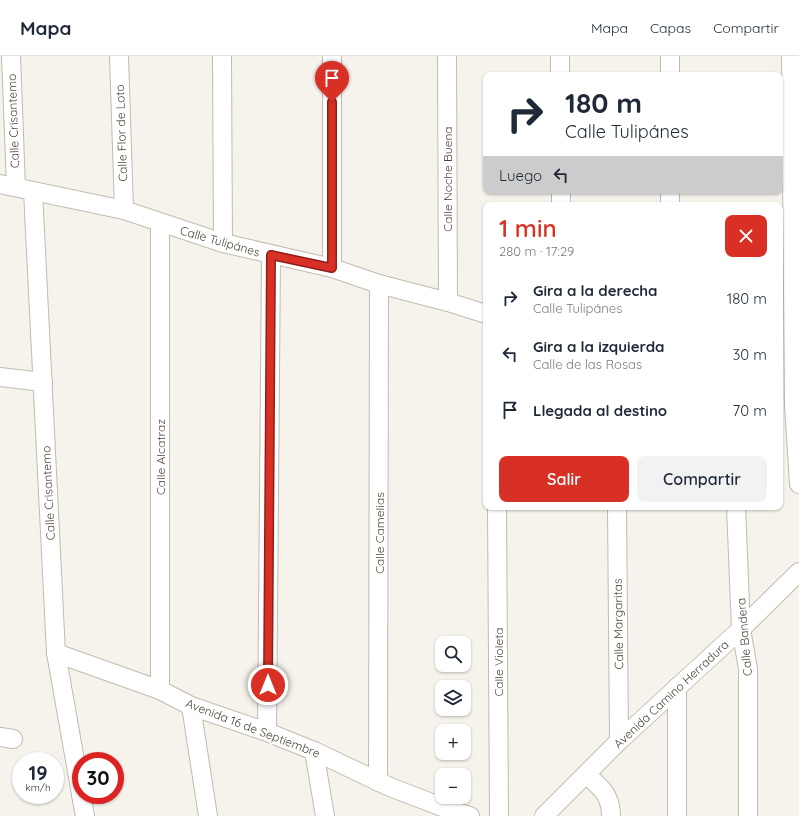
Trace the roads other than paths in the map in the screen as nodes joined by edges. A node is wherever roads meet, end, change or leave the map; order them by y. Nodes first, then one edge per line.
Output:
1 (11, 56) edge
2 (119, 56) edge
3 (222, 56) edge
4 (332, 56) edge
5 (446, 56) edge
6 (560, 56) edge
7 (670, 56) edge
8 (791, 56) edge
9 (560, 72) edge
10 (670, 72) edge
11 (16, 188) edge
12 (124, 210) junction
13 (160, 223) junction
14 (223, 243) junction
15 (271, 255) junction
16 (332, 268) junction
17 (379, 284) junction
18 (448, 302) junction
19 (483, 313) edge
20 (0, 377) edge
21 (43, 382) junction
22 (791, 405) edge
23 (799, 484) edge
24 (497, 510) edge
25 (617, 510) edge
26 (736, 510) edge
27 (799, 572) edge
28 (741, 629) junction
29 (56, 653) junction
30 (677, 687) junction
31 (160, 690) junction
32 (191, 706) junction
33 (267, 732) junction
34 (619, 741) junction
35 (314, 751) junction
36 (74, 752) edge
37 (587, 775) junction
38 (378, 782) junction
39 (83, 804) edge
40 (451, 813) edge
41 (85, 816) edge
42 (208, 816) edge
43 (325, 816) edge
44 (470, 816) edge
45 (499, 816) edge
46 (544, 816) edge
47 (610, 816) edge
48 (677, 816) edge
49 (748, 816) edge

1 - 11 street, Calle Crisantemo
2 - 12 street, Calle Flor de Loto
3 - 14 street
4 - 16 street
5 - 18 street, Calle Noche Buena
6 - 9 street
7 - 10 street
8 - 22 street
11 - 12 street, Calle Tulipánes
11 - 21 street, Calle Crisantemo
12 - 13 street, Calle Tulipánes
13 - 14 street, Calle Tulipánes
13 - 31 street, Calle Alcatraz
14 - 15 street, Calle Tulipánes
15 - 16 street, Calle Tulipánes
15 - 33 street
16 - 17 street, Calle Tulipánes
17 - 18 street, Calle Tulipánes
17 - 38 street, Calle Camelias
18 - 19 street, Calle Tulipánes
20 - 21 street
21 - 29 street, Calle Crisantemo
22 - 23 street
24 - 45 street, Calle Violeta
25 - 34 street, Calle Margaritas
26 - 28 street, Calle Bandera
27 - 28 street, Avenida Camino Herradura
28 - 30 street, Avenida Camino Herradura
28 - 49 street, Calle Bandera
29 - 31 street, Avenida 16 de Septiembre
29 - 36 street, Calle Crisantemo
30 - 34 street, Avenida Camino Herradura
30 - 48 street
31 - 32 street, Avenida 16 de Septiembre
32 - 33 street, Avenida 16 de Septiembre
32 - 42 street
33 - 35 street, Avenida 16 de Septiembre
34 - 37 street, Avenida Camino Herradura
35 - 38 street, Avenida 16 de Septiembre
35 - 43 street
37 - 46 street, Avenida Camino Herradura
37 - 47 street
38 - 40 street, Avenida 16 de Septiembre
39 - 41 street, Calle Crisantemo
40 - 44 street, Avenida 16 de Septiembre

